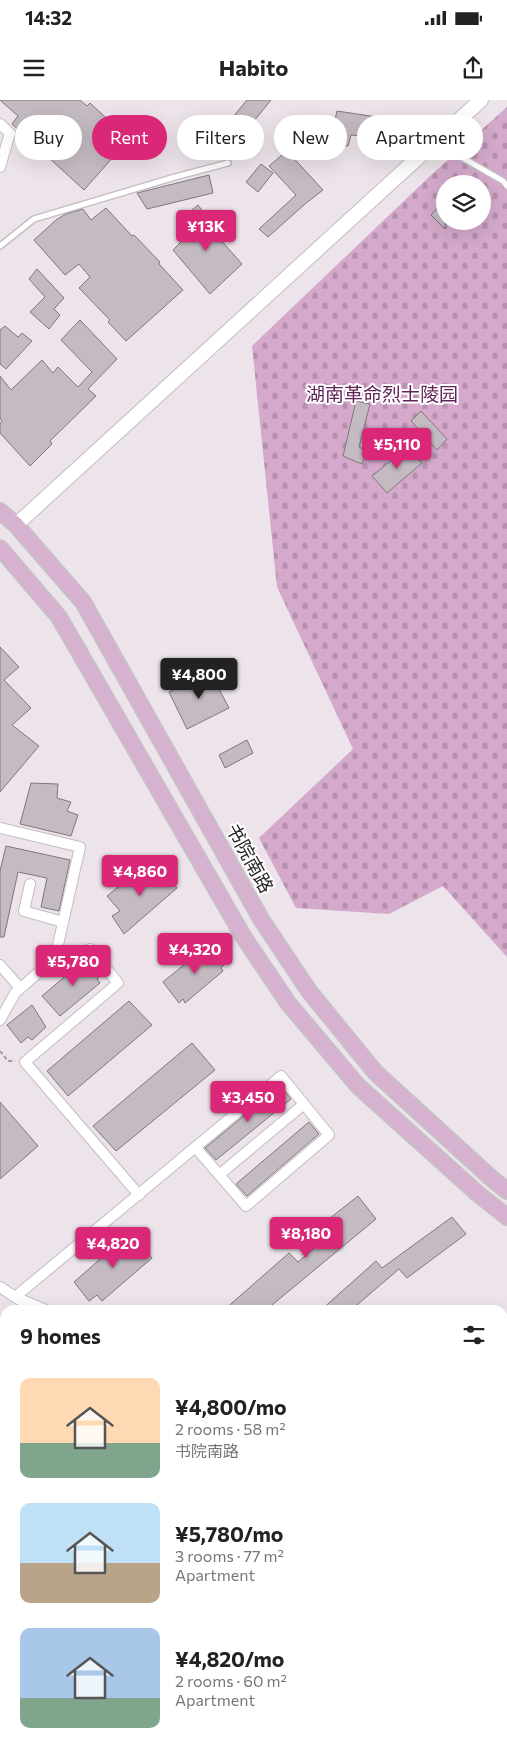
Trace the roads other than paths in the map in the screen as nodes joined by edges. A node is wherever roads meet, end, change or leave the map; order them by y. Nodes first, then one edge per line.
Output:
1 (481, 100) edge
2 (465, 115) edge
3 (0, 124) edge
4 (415, 160) edge
5 (466, 160) edge
6 (228, 163) dead end
7 (0, 167) edge
8 (507, 186) edge
9 (0, 246) edge
10 (0, 511) edge
11 (16, 525) junction
12 (0, 548) edge
13 (1, 828) edge
14 (30, 884) dead end
15 (64, 922) junction
16 (90, 949) dead end
17 (0, 965) edge
18 (20, 988) junction
19 (0, 1020) edge
20 (304, 1104) junction
21 (196, 1148) junction
22 (219, 1175) junction
23 (507, 1191) edge
24 (139, 1195) junction
25 (507, 1217) edge
26 (0, 1287) edge
27 (15, 1298) junction
28 (27, 1305) edge
29 (33, 1305) edge

1 - 2 street
3 - 7 street
4 - 11 street
5 - 8 lane
6 - 9 lane
10 - 11 main road, 书院南路
11 - 23 main road, 书院南路
12 - 25 main road
13 - 15 street
14 - 15 street
15 - 18 street
16 - 24 street
17 - 18 street
18 - 19 street
20 - 21 street
20 - 22 street
20 - 22 street
21 - 22 street
21 - 24 street
24 - 27 street
26 - 27 street
27 - 28 street
27 - 29 street

